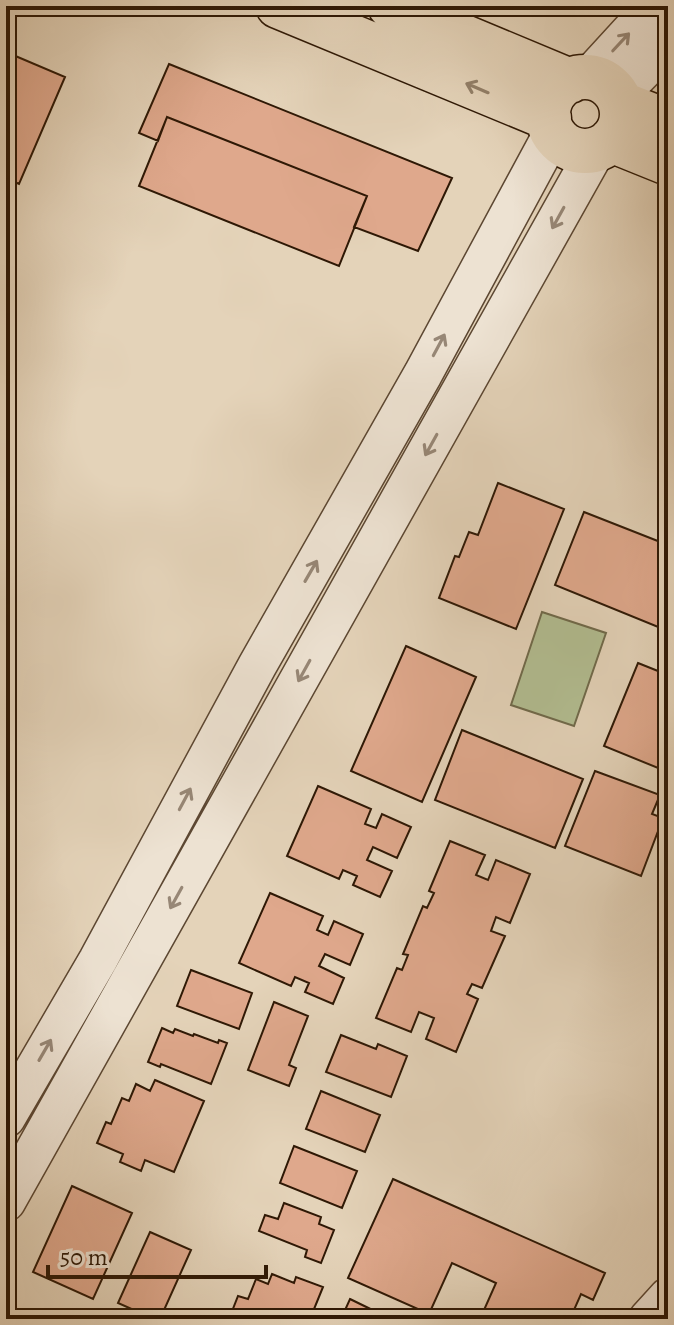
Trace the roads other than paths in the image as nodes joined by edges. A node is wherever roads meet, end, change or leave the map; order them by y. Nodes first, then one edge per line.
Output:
1 (278, 6) edge
2 (390, 6) edge
3 (654, 6) edge
4 (668, 45) edge
5 (601, 108) junction
6 (668, 122) edge
7 (551, 126) junction
8 (668, 163) edge
9 (6, 1118) edge
10 (6, 1202) edge
11 (668, 1297) edge
12 (648, 1319) edge

7 -> 1 main road
2 - 5 main road
5 -> 3 street
4 - 5 street
5 - 6 main road
5 - 7 main road
5 - 7 main road
5 - 8 main road
5 -> 10 street
9 -> 7 street
11 - 12 street

